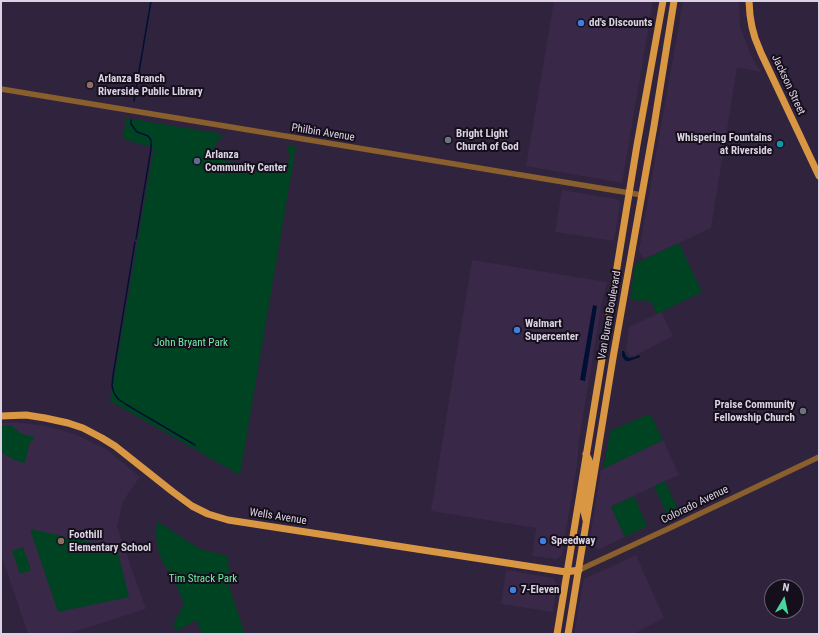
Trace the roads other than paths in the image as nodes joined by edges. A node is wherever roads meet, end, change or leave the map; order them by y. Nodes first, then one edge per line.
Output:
1 (662, 1) edge
2 (674, 1) edge
3 (749, 1) edge
4 (656, 34) junction
5 (668, 37) junction
6 (1, 89) edge
7 (819, 176) edge
8 (629, 193) junction
9 (642, 195) junction
10 (1, 416) edge
11 (586, 454) junction
12 (819, 457) edge
13 (587, 523) junction
14 (579, 570) junction
15 (566, 572) junction
16 (557, 634) edge
17 (568, 634) edge

1 - 4 main road, Van Buren Boulevard
2 - 5 main road, Van Buren Boulevard
3 - 7 main road, Jackson Street
4 - 5 main road
4 - 8 main road, Van Buren Boulevard
5 - 9 main road, Van Buren Boulevard
6 - 8 street, Philbin Avenue
8 - 9 street, Philbin Avenue
8 - 11 main road, Van Buren Boulevard
9 - 13 main road, Van Buren Boulevard
10 - 15 main road, Wells Avenue
11 - 13 main road
11 - 15 main road, Van Buren Boulevard
12 - 14 street, Colorado Avenue
13 - 14 main road, Van Buren Boulevard
14 - 15 main road, Wells Avenue
14 - 17 main road, Van Buren Boulevard
15 - 16 main road, Van Buren Boulevard

